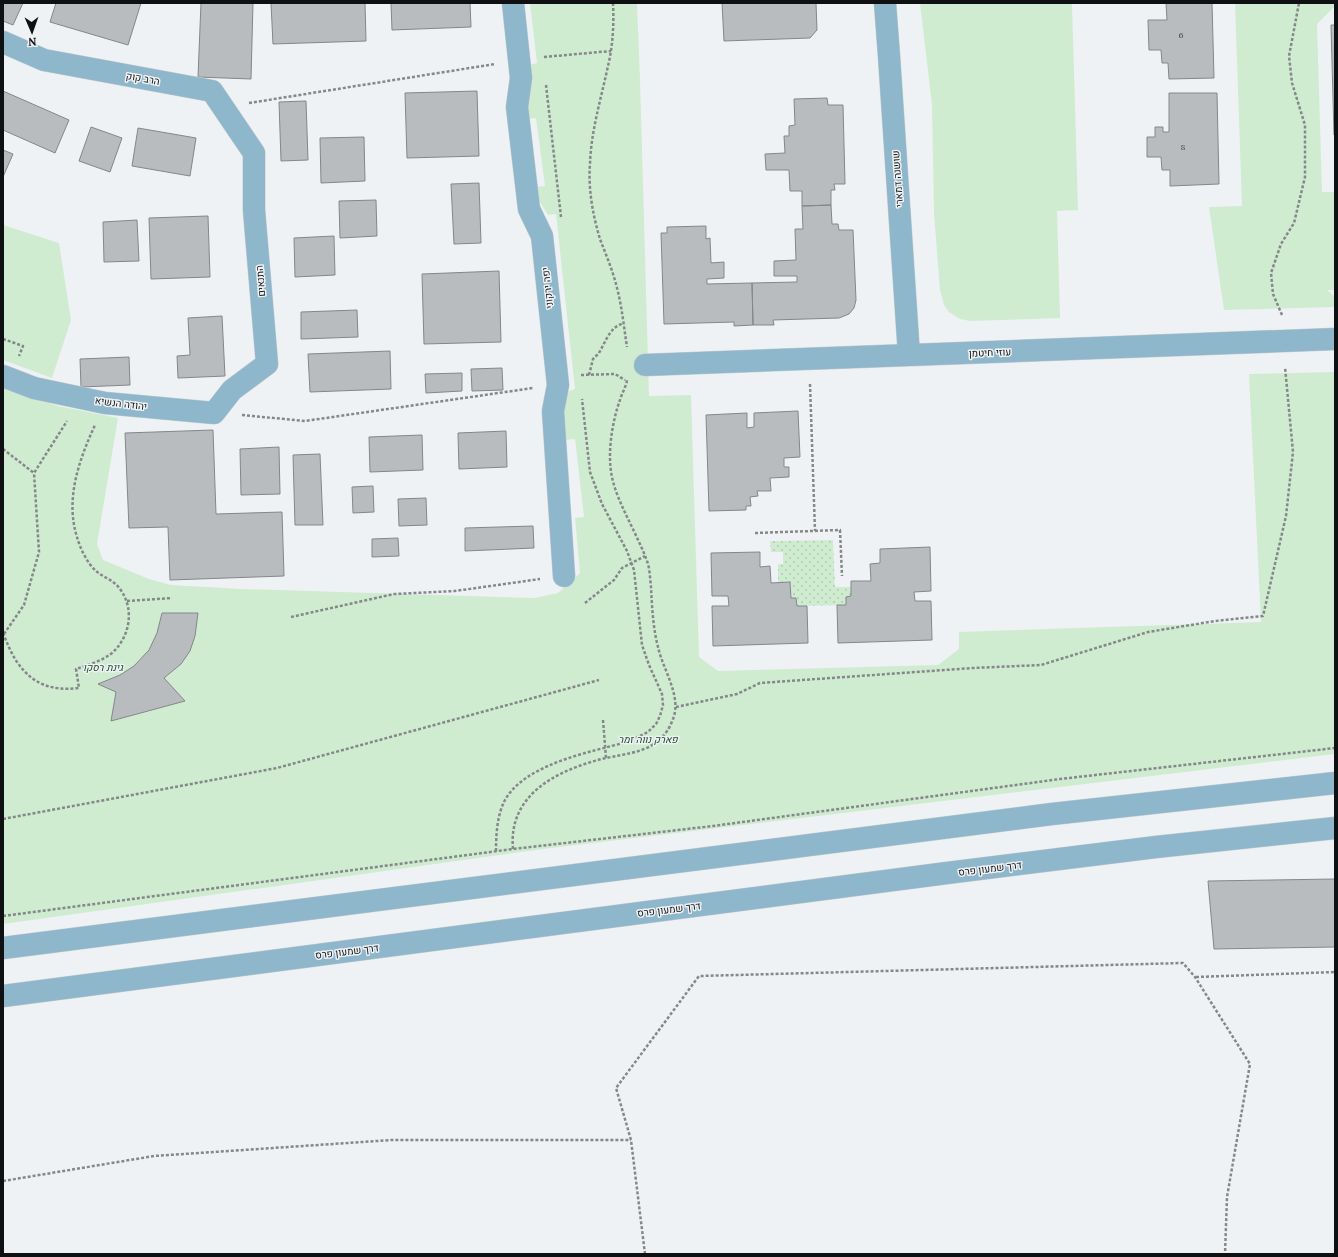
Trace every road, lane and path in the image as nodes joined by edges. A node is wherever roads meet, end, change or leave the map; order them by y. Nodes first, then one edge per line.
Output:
1 (513, 3) edge
2 (613, 3) edge
3 (885, 3) edge
4 (1299, 3) edge
5 (3, 42) edge
6 (611, 51) junction
7 (543, 57) junction
8 (519, 60) junction
9 (544, 65) dead end
10 (546, 80) dead end
11 (222, 107) junction
12 (254, 153) joint
13 (562, 220) dead end
14 (1282, 315) dead end
15 (623, 323) junction
16 (1335, 339) edge
17 (628, 348) dead end
18 (909, 355) junction
19 (645, 365) dead end
20 (1285, 367) dead end
21 (578, 368) dead end
22 (602, 374) dead end
23 (589, 375) junction
24 (3, 376) edge
25 (628, 377) dead end
26 (810, 384) dead end
27 (558, 385) junction
28 (81, 398) junction
29 (582, 398) dead end
30 (105, 402) junction
31 (214, 413) junction
32 (3, 449) edge
33 (34, 473) junction
34 (815, 531) junction
35 (755, 533) dead end
36 (645, 556) junction
37 (631, 563) junction
38 (564, 576) joint
39 (842, 576) dead end
40 (172, 598) dead end
41 (127, 601) junction
42 (585, 604) dead end
43 (291, 617) dead end
44 (3, 634) edge
45 (600, 680) dead end
46 (676, 707) junction
47 (603, 720) dead end
48 (605, 748) junction
49 (1335, 748) edge
50 (606, 758) junction
51 (1335, 783) edge
52 (3, 819) edge
53 (1335, 828) edge
54 (513, 849) junction
55 (496, 851) junction
56 (3, 916) edge
57 (3, 948) edge
58 (1335, 972) edge
59 (1195, 977) junction
60 (3, 996) edge
61 (631, 1140) junction
62 (3, 1181) edge
63 (645, 1254) edge
64 (1225, 1254) edge

1 - 8 street, יפה ירקוני
2 - 6 path
3 - 18 street, שושנה דמארי
4 - 14 path
5 - 11 street, הרב קוק
6 - 7 path
6 - 15 path
7 - 8 path
7 - 9 path
8 - 11 path
8 - 27 street, יפה ירקוני
10 - 13 path
11 - 12 street, הרב קוק
12 - 31 street, התנאים
15 - 17 path
15 - 23 path
16 - 18 street, עוזי חיטמן
18 - 19 street, עוזי חיטמן
20 - 46 path
21 - 23 path
22 - 23 path
24 - 28 street, יהודה הנשיא
25 - 36 path
26 - 34 path
27 - 31 path
27 - 38 street, יפה ירקוני
28 - 30 street, יהודה הנשיא
28 - 33 path
29 - 37 path
30 - 31 street, יהודה הנשיא
30 - 41 path
32 - 33 path
33 - 44 path
34 - 35 path
34 - 39 path
36 - 37 path
36 - 46 path
37 - 42 path
37 - 48 path
38 - 43 path
40 - 41 path
41 - 44 path
45 - 52 path
46 - 50 path
47 - 48 path
48 - 50 path
48 - 55 path
49 - 54 path
50 - 54 path
51 - 57 street
53 - 60 street, דרך שמעון פרס
54 - 55 path
55 - 56 path
58 - 59 path
59 - 61 path
59 - 64 path
61 - 62 path
61 - 63 path

